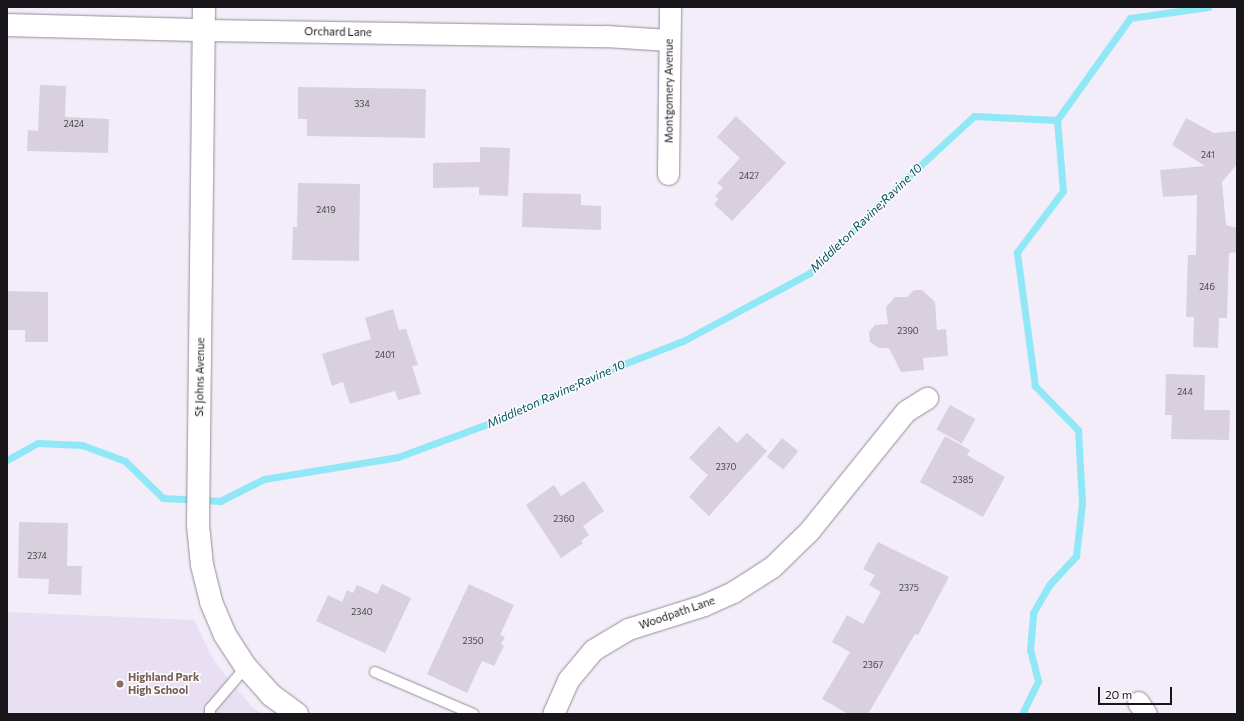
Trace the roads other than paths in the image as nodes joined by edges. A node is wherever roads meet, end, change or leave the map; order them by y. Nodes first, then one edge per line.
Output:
1 (204, 7) edge
2 (670, 7) edge
3 (7, 25) edge
4 (204, 30) junction
5 (669, 40) junction
6 (668, 174) dead end
7 (927, 398) dead end
8 (246, 667) junction
9 (374, 672) dead end
10 (210, 714) edge
11 (297, 714) edge
12 (473, 714) edge
13 (553, 714) edge

1 - 4 street, St Johns Avenue
2 - 5 street, Montgomery Avenue
3 - 4 street, Orchard Lane
4 - 5 street, Orchard Lane
4 - 8 street, St Johns Avenue
5 - 6 street, Montgomery Avenue
7 - 13 street, Woodpath Lane
8 - 10 lane
8 - 11 street, St Johns Avenue
9 - 12 lane

